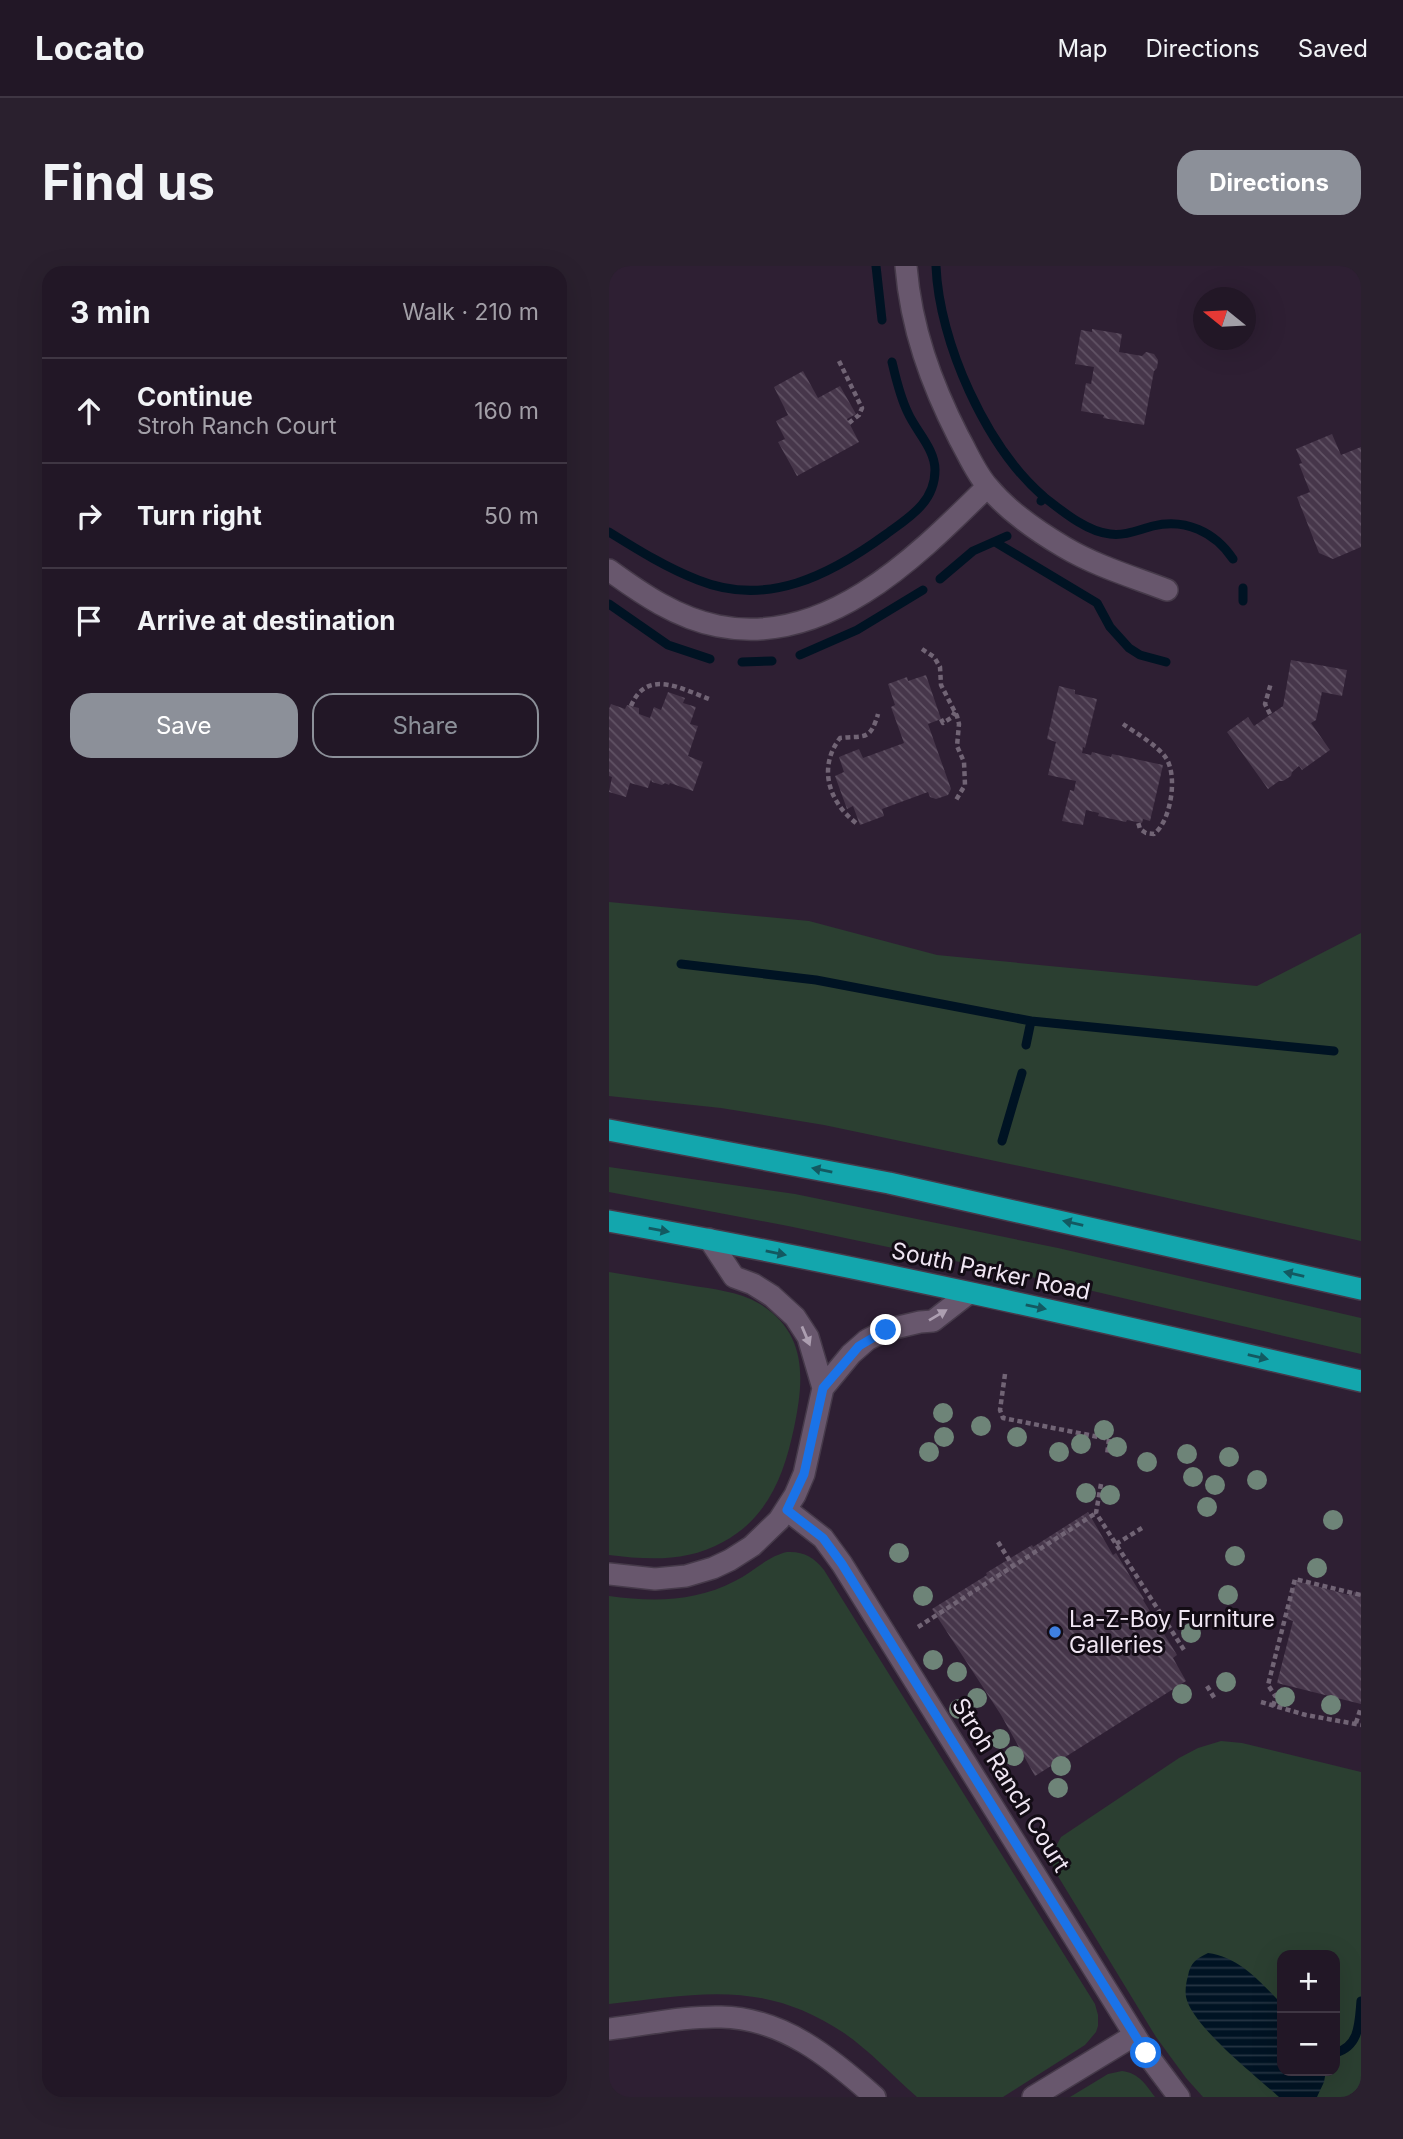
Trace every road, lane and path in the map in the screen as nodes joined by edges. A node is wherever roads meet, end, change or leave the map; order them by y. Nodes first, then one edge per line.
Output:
1 (905, 266) edge
2 (839, 361) dead end
3 (849, 423) dead end
4 (988, 487) junction
5 (609, 570) edge
6 (1167, 590) dead end
7 (922, 649) dead end
8 (1271, 683) dead end
9 (712, 700) dead end
10 (631, 706) dead end
11 (955, 712) junction
12 (878, 714) dead end
13 (1270, 715) dead end
14 (941, 719) dead end
15 (1123, 724) dead end
16 (955, 800) dead end
17 (856, 822) dead end
18 (1138, 822) dead end
19 (609, 1130) edge
20 (609, 1221) edge
21 (709, 1239) junction
22 (1361, 1289) edge
23 (969, 1293) junction
24 (1005, 1374) dead end
25 (1361, 1381) edge
26 (823, 1388) junction
27 (1107, 1455) dead end
28 (1101, 1485) dead end
29 (787, 1510) junction
30 (1096, 1513) junction
31 (1142, 1528) dead end
32 (998, 1542) dead end
33 (1117, 1544) junction
34 (1013, 1566) junction
35 (609, 1574) edge
36 (1361, 1595) edge
37 (918, 1627) dead end
38 (1184, 1650) dead end
39 (1207, 1686) dead end
40 (1215, 1699) dead end
41 (1261, 1703) dead end
42 (1273, 1706) junction
43 (1361, 1707) edge
44 (1358, 1724) edge
45 (609, 2029) edge
46 (1135, 2035) junction
47 (875, 2097) edge
48 (1033, 2097) edge
49 (1179, 2097) edge

1 - 4 street
2 - 3 path
4 - 5 street
4 - 6 street
7 - 11 path
8 - 13 path
9 - 10 path
11 - 14 path
11 - 16 path
12 - 17 path
15 - 18 path
22 -> 19 highway
20 -> 21 highway, South Parker Road
21 -> 23 highway, South Parker Road
21 -> 26 street
23 -> 25 highway, South Parker Road
26 -> 23 street
24 - 27 path
26 - 29 street
28 - 30 path
29 - 35 street
29 - 46 street, Stroh Ranch Court
30 - 33 path
30 - 34 path
31 - 33 path
32 - 34 path
33 - 38 path
34 - 37 path
36 - 42 path
39 - 40 path
41 - 42 path
42 - 44 path
43 - 44 path
45 - 47 street
46 - 48 street
46 - 49 street, Stroh Ranch Court

